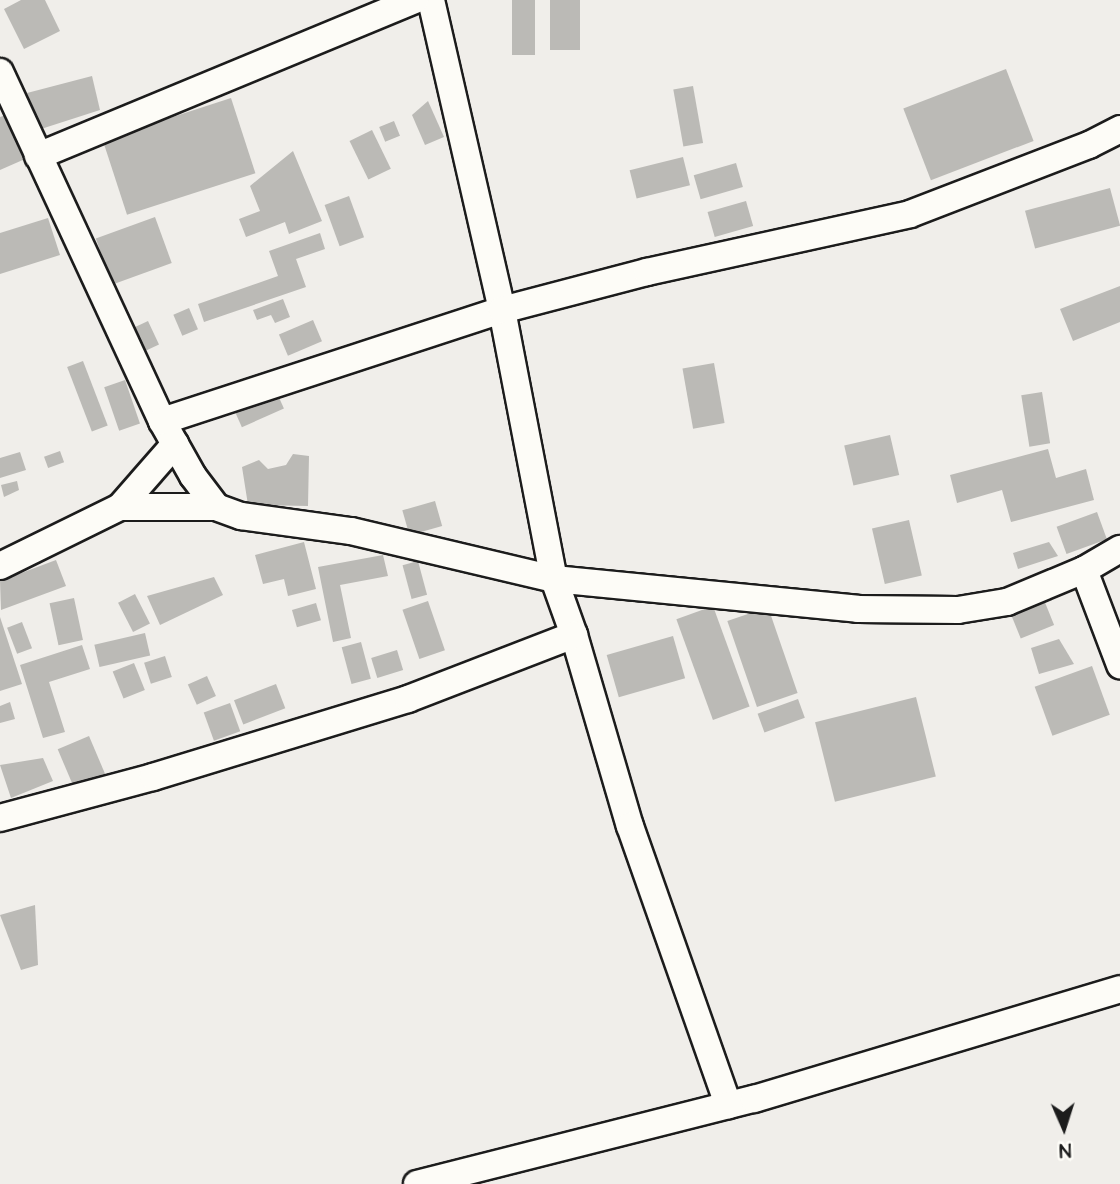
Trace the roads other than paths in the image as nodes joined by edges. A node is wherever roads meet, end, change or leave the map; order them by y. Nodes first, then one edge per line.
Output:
1 (415, 0) edge
2 (430, 0) edge
3 (0, 72) edge
4 (1120, 129) edge
5 (38, 156) junction
6 (502, 310) junction
7 (162, 421) junction
8 (175, 444) junction
9 (120, 507) junction
10 (216, 507) junction
11 (1120, 549) edge
12 (0, 566) edge
13 (1084, 570) junction
14 (554, 579) junction
15 (574, 635) junction
16 (1120, 665) edge
17 (0, 818) edge
18 (1120, 989) edge
19 (728, 1105) junction
20 (417, 1184) edge

1 - 5 street
2 - 6 street
3 - 5 street
4 - 6 street
5 - 7 street
6 - 7 street
6 - 14 street
7 - 8 street
8 - 9 street
8 - 10 street
9 - 10 street
9 - 12 street
10 - 14 street
11 - 13 street
13 - 14 street
13 - 16 street
14 - 15 street
15 - 17 street
15 - 19 street
18 - 19 street
19 - 20 street

